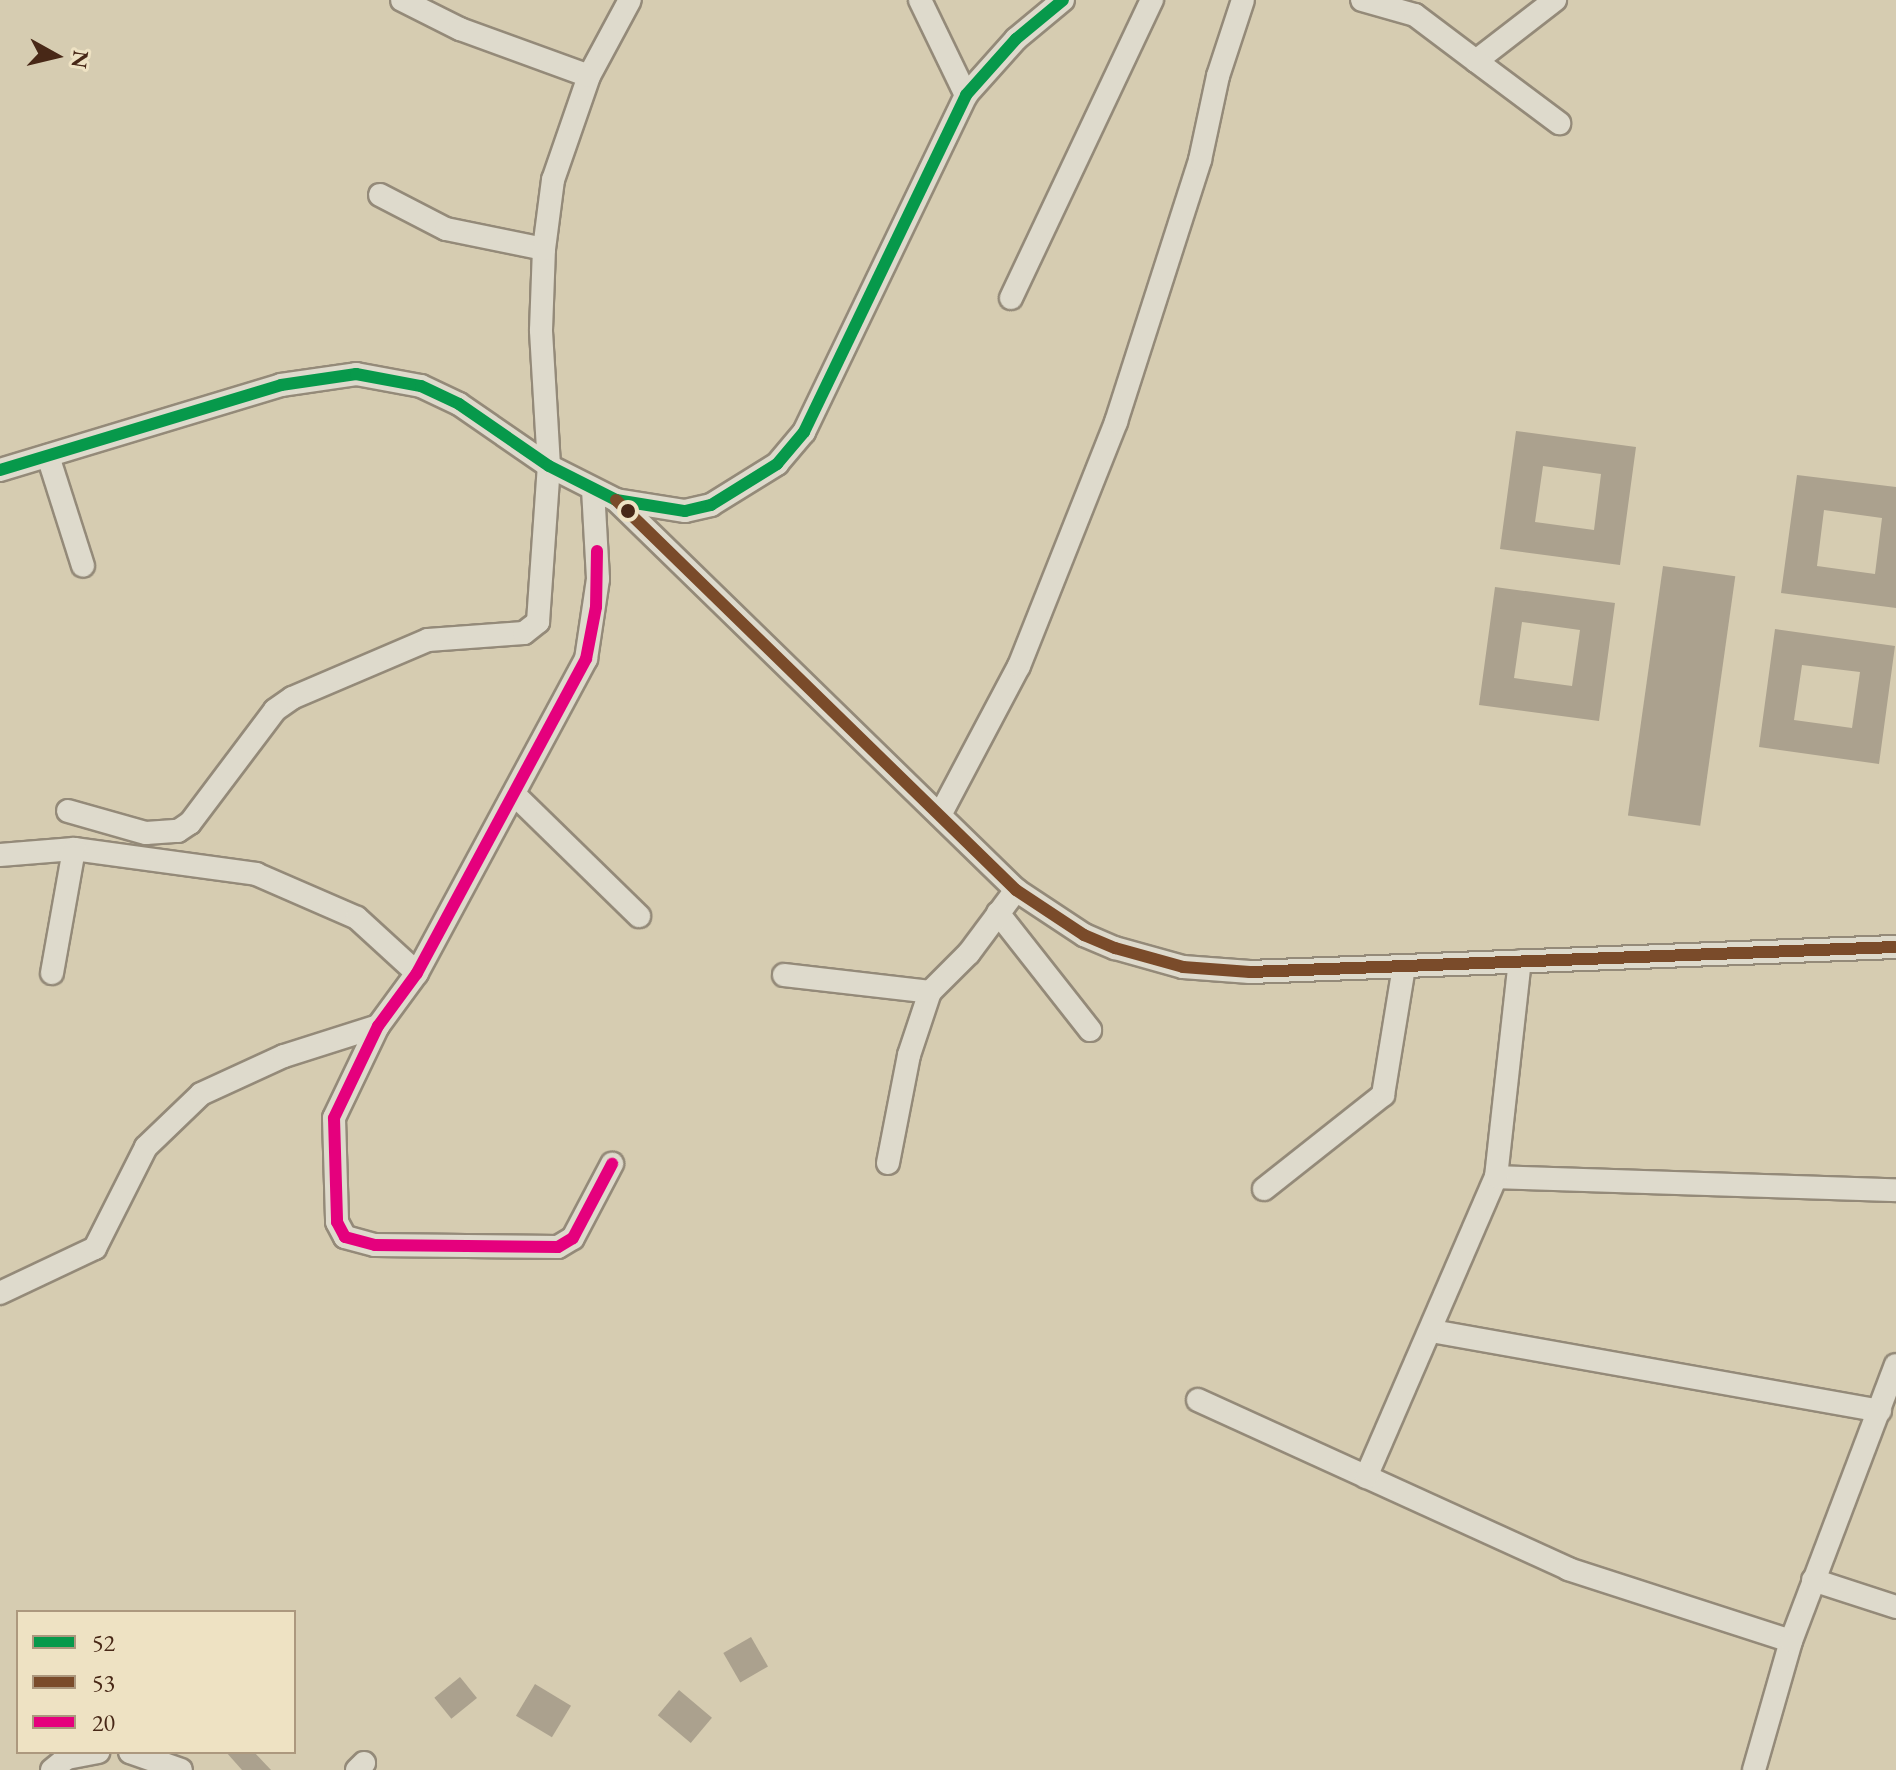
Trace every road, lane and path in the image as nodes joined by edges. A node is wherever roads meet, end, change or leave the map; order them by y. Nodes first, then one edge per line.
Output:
1 (402, 0) edge
2 (630, 0) edge
3 (920, 0) edge
4 (1063, 0) edge
5 (1152, 0) edge
6 (1243, 0) edge
7 (1362, 0) edge
8 (1555, 0) edge
9 (1476, 61) junction
10 (589, 76) junction
11 (966, 95) junction
12 (1559, 123) dead end
13 (380, 195) dead end
14 (544, 249) junction
15 (1011, 298) dead end
16 (48, 456) junction
17 (549, 466) junction
18 (0, 470) edge
19 (593, 489) junction
20 (616, 500) junction
21 (83, 566) dead end
22 (516, 796) junction
23 (68, 811) dead end
24 (940, 815) junction
25 (74, 849) junction
26 (0, 855) edge
27 (1016, 890) junction
28 (998, 913) junction
29 (639, 916) dead end
30 (1896, 947) edge
31 (1520, 961) junction
32 (1404, 967) junction
33 (52, 973) dead end
34 (417, 973) junction
35 (784, 975) dead end
36 (930, 992) junction
37 (378, 1026) junction
38 (1090, 1030) dead end
39 (888, 1163) dead end
40 (612, 1164) dead end
41 (1496, 1177) junction
42 (1264, 1189) dead end
43 (1896, 1190) edge
44 (0, 1293) edge
45 (1432, 1331) junction
46 (1896, 1365) edge
47 (1198, 1400) dead end
48 (1880, 1411) junction
49 (1366, 1477) junction
50 (1813, 1580) junction
51 (1896, 1607) edge
52 (1791, 1641) junction
53 (88, 1754) edge
54 (136, 1754) edge
55 (52, 1770) edge
56 (181, 1770) edge
57 (1754, 1770) edge

1 - 10 street
2 - 10 street
3 - 11 street
4 - 11 street
5 - 15 street
6 - 24 street
7 - 9 street
8 - 9 street
9 - 12 street
10 - 14 street
11 - 20 street
13 - 14 street
14 - 17 street
16 - 17 street
16 - 18 street
16 - 21 street
17 - 19 street
17 - 23 street
19 - 20 street
19 - 22 street
20 - 24 street
22 - 29 street
22 - 34 street
24 - 27 street
25 - 26 street
25 - 33 street
25 - 34 street
27 - 28 street
27 - 32 street
28 - 36 street
28 - 38 street
30 - 31 street
31 - 32 street
31 - 41 street
32 - 42 street
34 - 37 street
35 - 36 street
36 - 39 street
37 - 40 street
37 - 44 street
41 - 43 street
41 - 45 street
45 - 48 street
45 - 49 street
46 - 48 street
47 - 49 street
48 - 50 street
49 - 52 street
50 - 51 street
50 - 52 street
52 - 57 street
53 - 55 street
54 - 56 street

